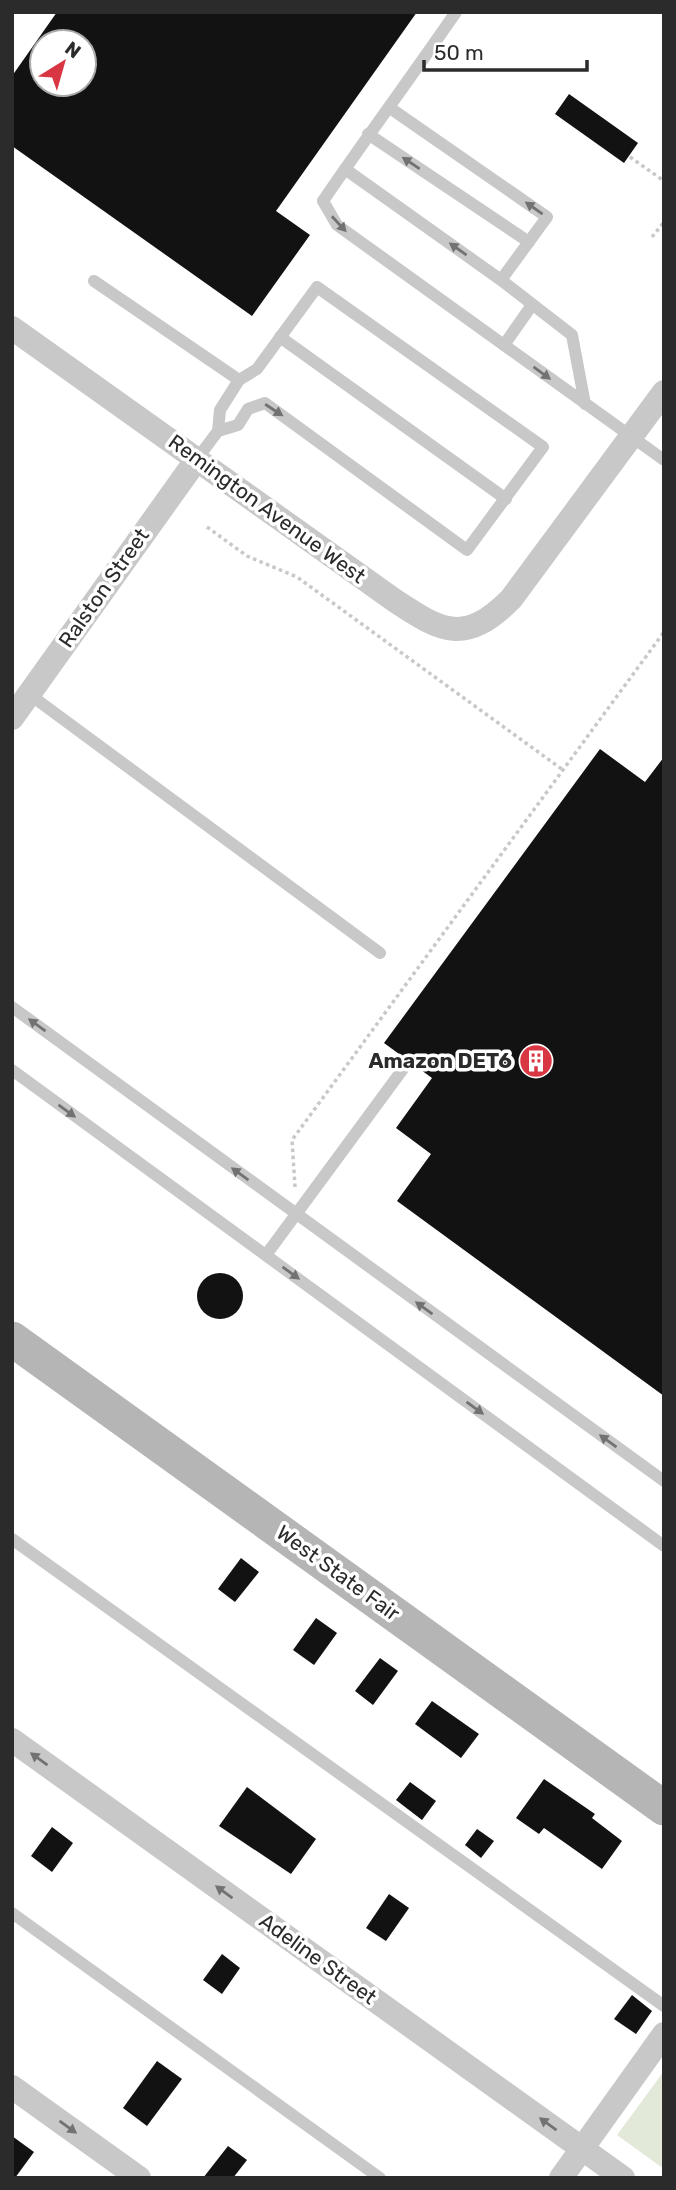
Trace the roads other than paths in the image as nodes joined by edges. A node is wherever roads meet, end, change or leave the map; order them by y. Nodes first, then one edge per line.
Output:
1 (456, 12) edge
2 (390, 107) junction
3 (368, 134) junction
4 (345, 169) junction
5 (529, 242) junction
6 (501, 280) junction
7 (94, 282) dead end
8 (532, 305) junction
9 (12, 328) edge
10 (279, 337) junction
11 (504, 345) junction
12 (239, 380) junction
13 (664, 392) edge
14 (585, 404) junction
15 (218, 431) junction
16 (631, 436) junction
17 (197, 459) junction
18 (664, 460) edge
19 (506, 499) junction
20 (29, 694) junction
21 (12, 718) edge
22 (380, 953) dead end
23 (12, 1007) edge
24 (403, 1069) dead end
25 (12, 1070) edge
26 (296, 1214) junction
27 (266, 1255) junction
28 (12, 1339) edge
29 (664, 1481) edge
30 (12, 1539) edge
31 (664, 1546) edge
32 (12, 1740) edge
33 (664, 1808) edge
34 (12, 1913) edge
35 (664, 2006) edge
36 (664, 2034) edge
37 (12, 2087) edge
38 (582, 2148) junction
39 (139, 2178) edge
40 (380, 2178) edge
41 (561, 2178) edge
42 (623, 2178) edge

1 - 2 lane
2 - 3 lane
5 -> 2 lane
3 - 4 lane
5 -> 3 lane
6 -> 4 lane
4 -> 11 lane
5 - 6 lane
6 - 8 lane
7 - 12 lane
8 - 11 lane
8 - 14 lane
9 - 17 street, Remington Avenue West
10 - 12 lane
10 - 19 lane
10 - 19 lane
11 -> 14 lane
12 - 15 lane
13 - 16 street
14 - 16 lane
15 - 17 lane
15 -> 19 lane
16 - 17 street, Remington Avenue West
16 - 18 lane
17 - 20 street, Ralston Street
20 - 21 street, Ralston Street
20 - 22 lane
26 -> 23 lane
24 - 26 lane
25 -> 27 lane
26 - 27 lane
29 -> 26 lane
27 -> 31 lane
28 - 33 street, West State Fair
30 - 35 lane
38 -> 32 street, Adeline Street
34 - 40 lane
36 - 38 street
37 -> 39 street
38 - 41 street
38 - 42 street, Adeline Street

